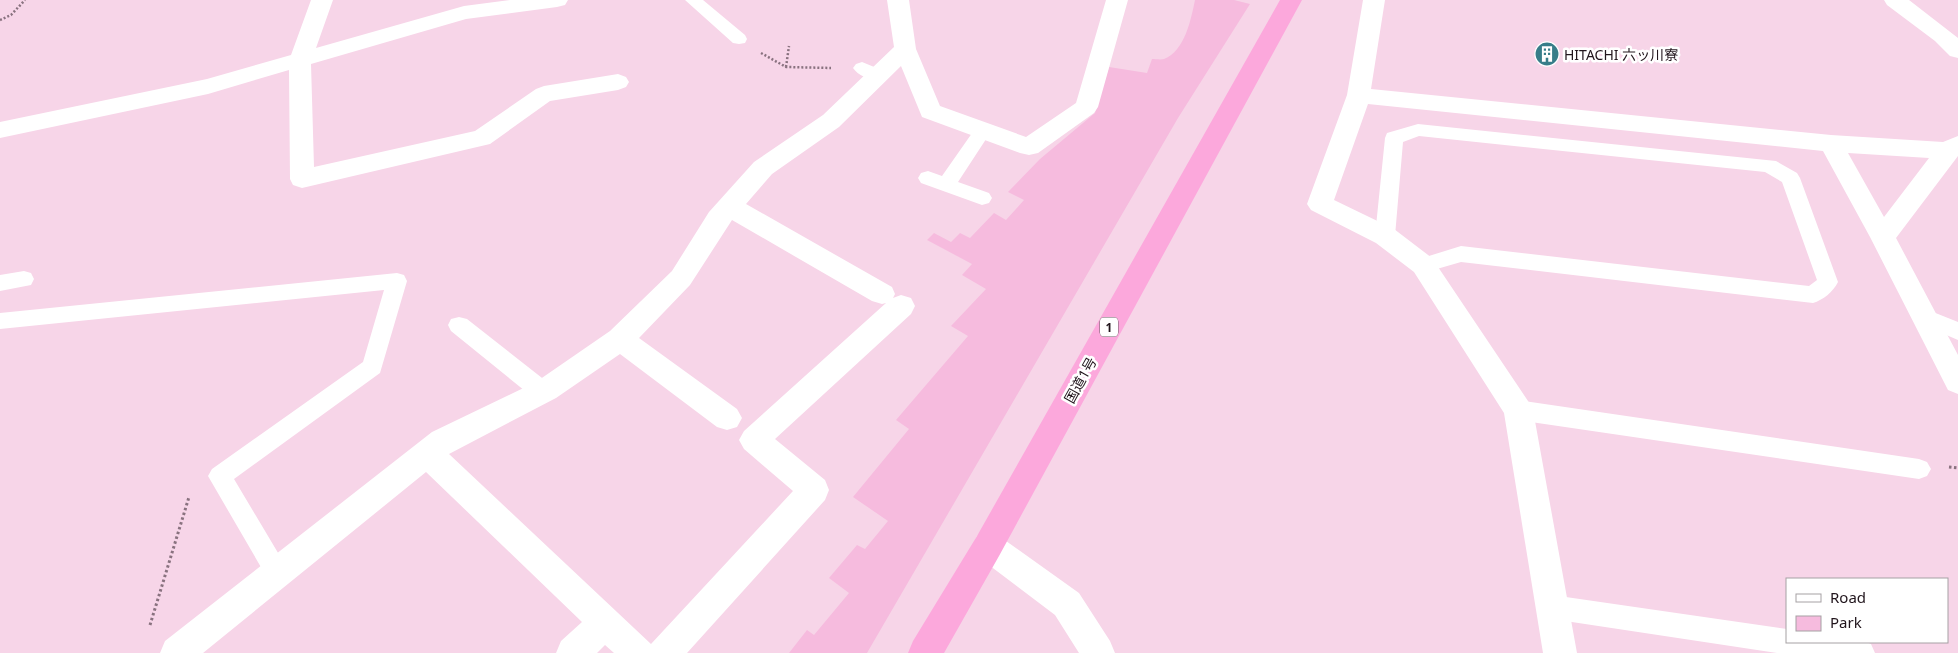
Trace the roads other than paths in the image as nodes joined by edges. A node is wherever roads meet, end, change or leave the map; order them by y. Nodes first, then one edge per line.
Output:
1 (322, 0) edge
2 (556, 0) edge
3 (693, 0) edge
4 (898, 0) edge
5 (1118, 0) edge
6 (1291, 0) edge
7 (1374, 0) edge
8 (1903, 5) edge
9 (1958, 24) edge
10 (739, 39) dead end
11 (905, 48) junction
12 (1958, 52) edge
13 (300, 60) junction
14 (618, 82) dead end
15 (1359, 95) junction
16 (0, 130) edge
17 (983, 130) junction
18 (1832, 142) junction
19 (1953, 148) edge
20 (928, 178) dead end
21 (946, 184) junction
22 (982, 198) dead end
23 (730, 206) junction
24 (1385, 236) junction
25 (1884, 237) junction
26 (1423, 265) junction
27 (24, 279) dead end
28 (0, 282) edge
29 (1923, 316) junction
30 (0, 322) edge
31 (459, 326) dead end
32 (1958, 331) edge
33 (620, 339) junction
34 (1958, 382) edge
35 (543, 392) junction
36 (1518, 410) junction
37 (727, 418) dead end
38 (428, 454) junction
39 (1918, 469) dead end
40 (988, 546) junction
41 (278, 573) junction
42 (1552, 608) junction
43 (605, 622) junction
44 (1786, 642) edge
45 (1793, 643) edge
46 (176, 653) edge
47 (573, 653) edge
48 (638, 653) edge
49 (664, 653) edge
50 (926, 653) edge
51 (1098, 653) edge
52 (1560, 653) edge
53 (1862, 653) edge

1 - 13 street
2 - 13 street
3 - 10 lane
4 - 11 street
5 - 17 street
6 - 40 highway, 国道1号 / 1
7 - 15 street
8 - 9 street
8 - 12 street
11 - 17 street
11 - 23 street
13 - 14 street
13 - 16 street
15 - 18 street
15 - 24 street
17 - 21 lane
18 - 19 street
18 - 25 street
19 - 25 street
20 - 21 lane
21 - 22 lane
23 - 33 street
23 - 49 street
24 - 26 street
24 - 26 lane
25 - 29 street
26 - 36 street
27 - 28 lane
29 - 32 lane
29 - 34 street
30 - 41 lane
31 - 35 lane
33 - 35 street
33 - 37 street
35 - 38 street
36 - 39 lane
36 - 42 street
38 - 41 street
38 - 43 street
40 - 50 highway, 国道1号 / 1
40 - 51 street
41 - 46 street
42 - 44 lane
42 - 52 street
43 - 47 street
43 - 48 street
45 - 53 lane

